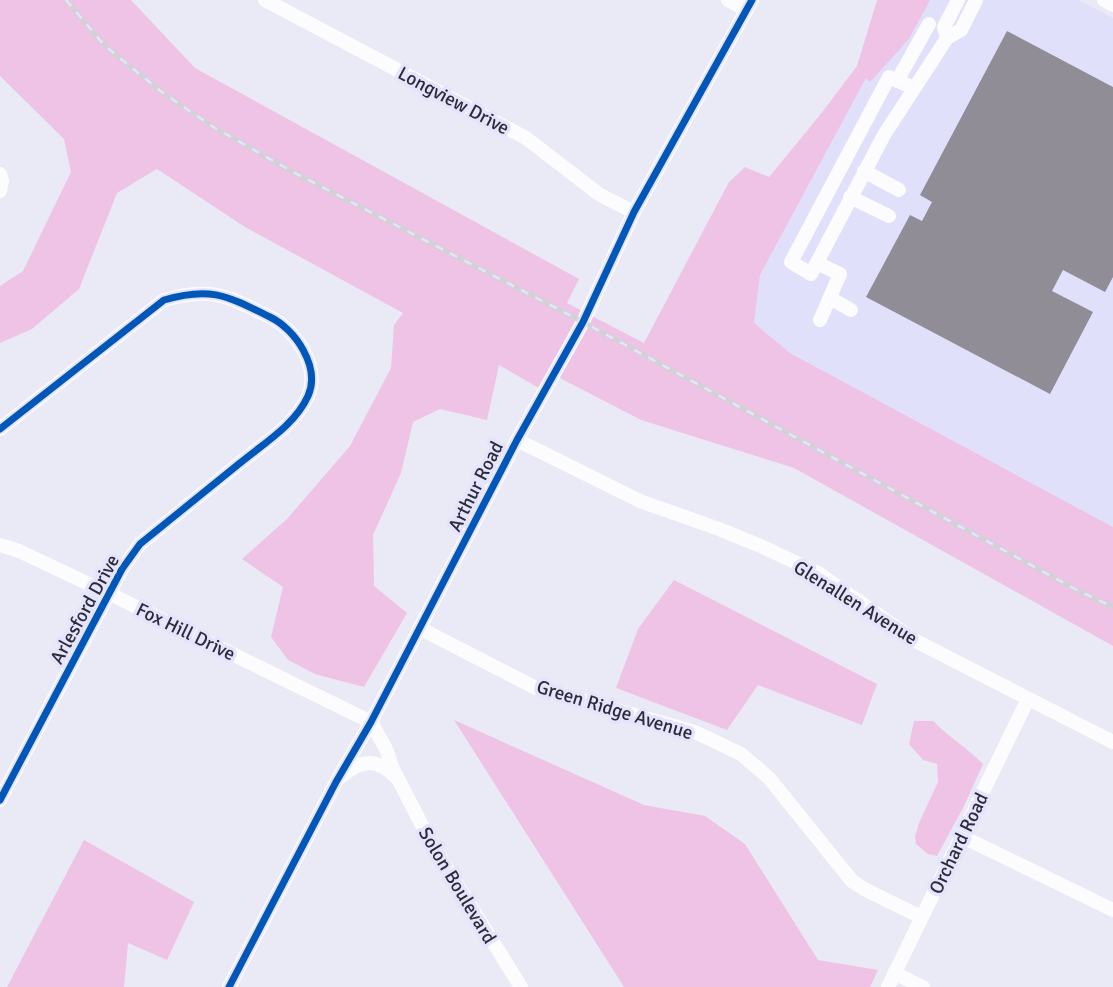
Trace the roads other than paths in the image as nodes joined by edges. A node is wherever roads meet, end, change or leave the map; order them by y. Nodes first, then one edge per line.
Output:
1 (265, 0) edge
2 (728, 0) edge
3 (958, 0) edge
4 (976, 0) edge
5 (1104, 0) edge
6 (749, 5) edge
7 (1113, 5) edge
8 (929, 24) dead end
9 (947, 38) junction
10 (898, 81) junction
11 (914, 88) junction
12 (864, 172) junction
13 (0, 174) edge
14 (899, 190) dead end
15 (0, 191) edge
16 (850, 197) junction
17 (821, 204) junction
18 (634, 212) junction
19 (842, 214) junction
20 (889, 216) dead end
21 (817, 263) junction
22 (830, 298) junction
23 (851, 310) dead end
24 (820, 320) dead end
25 (0, 429) edge
26 (517, 440) junction
27 (0, 545) edge
28 (108, 593) junction
29 (419, 628) junction
30 (1028, 699) junction
31 (370, 722) junction
32 (1113, 741) edge
33 (399, 781) junction
34 (336, 782) junction
35 (0, 800) edge
36 (961, 836) junction
37 (1113, 910) edge
38 (922, 917) junction
39 (894, 973) junction
40 (229, 987) edge
41 (521, 987) edge
42 (888, 987) edge
43 (923, 987) edge

1 - 18 street, Longview Drive
2 - 6 street
3 - 9 street
4 - 9 street
5 - 7 street
6 - 18 street, Arthur Road
8 - 10 street
9 - 11 street
10 - 11 street
10 - 17 street
11 - 12 street
12 - 14 street
12 - 16 street
13 - 15 street
16 - 19 street
16 - 20 street
17 - 19 street
17 - 21 street
18 - 26 street, Arthur Road
19 - 21 street
21 - 22 street
22 - 23 street
22 - 24 street
25 - 28 street, Arlesford Drive
26 - 29 street, Arthur Road
26 - 30 street, Glenallen Avenue
27 - 28 street, Fox Hill Drive
28 - 31 street, Fox Hill Drive
28 - 35 street, Arlesford Drive
29 - 31 street, Arthur Road
29 - 38 street, Green Ridge Avenue
30 - 32 street, Glenallen Avenue
30 - 36 street, Orchard Road
31 - 33 street, Solon Boulevard
31 - 34 street, Arthur Road
33 - 34 street
33 - 41 street, Solon Boulevard
34 - 40 street, Arthur Road
36 - 37 street
36 - 38 street, Orchard Road
38 - 39 street, Orchard Road
39 - 42 street, Orchard Road
39 - 43 street

